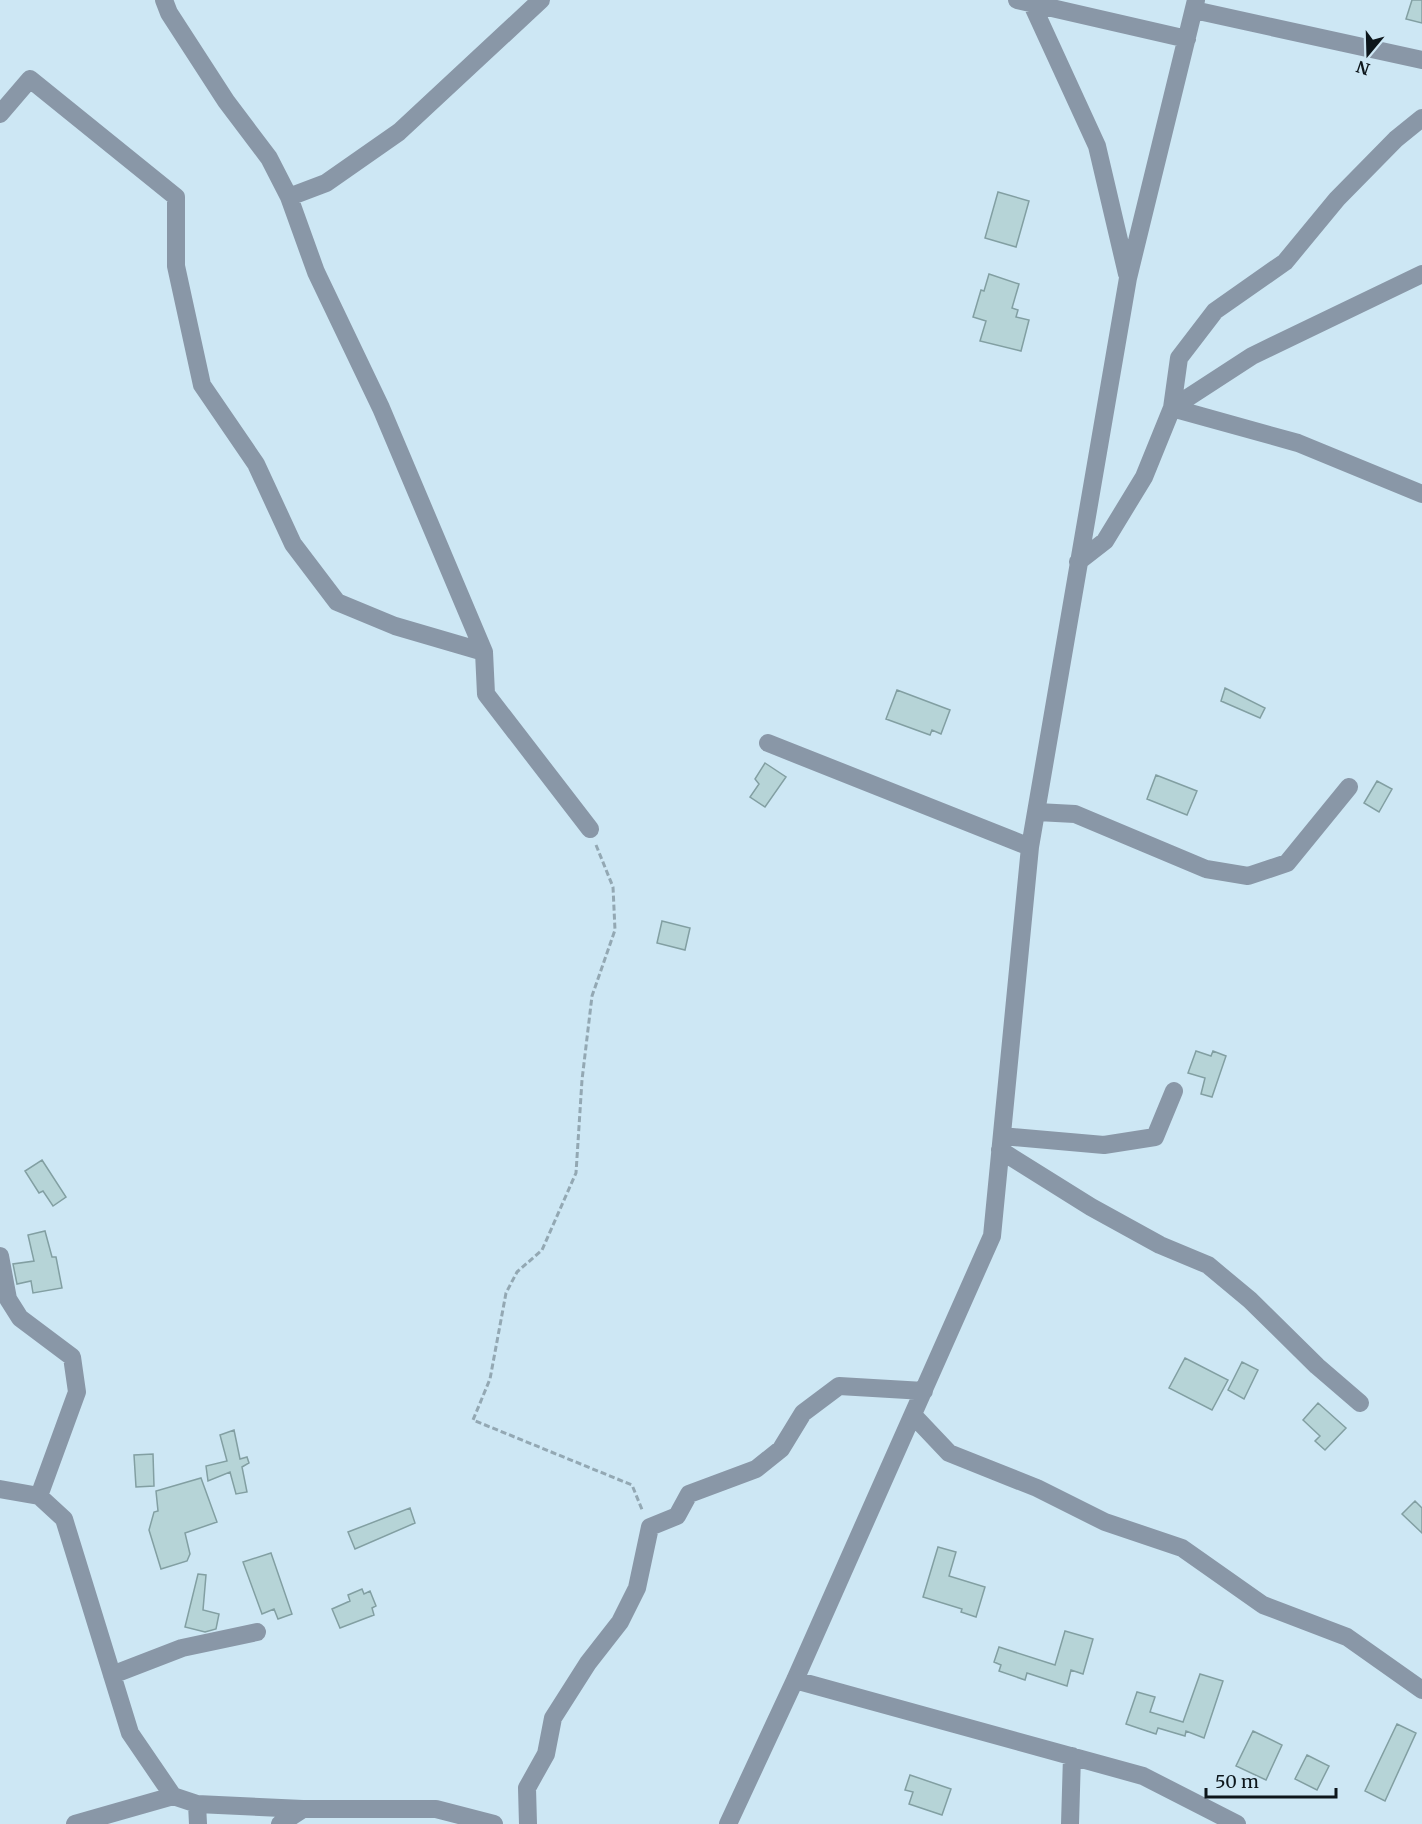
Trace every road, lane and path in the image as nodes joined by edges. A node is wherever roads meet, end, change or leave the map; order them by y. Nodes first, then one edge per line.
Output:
1 (165, 0) edge
2 (541, 0) edge
3 (1026, 1) edge
4 (1195, 5) edge
5 (1187, 39) junction
6 (1422, 60) edge
7 (0, 114) edge
8 (1422, 118) edge
9 (289, 197) junction
10 (1422, 274) edge
11 (1128, 278) junction
12 (1172, 408) junction
13 (1422, 494) edge
14 (1078, 562) junction
15 (484, 652) junction
16 (768, 743) dead end
17 (1349, 787) dead end
18 (1037, 812) junction
19 (590, 829) joint
20 (1030, 847) junction
21 (1174, 1091) dead end
22 (1001, 1143) junction
23 (0, 1256) edge
24 (924, 1391) junction
25 (1360, 1403) dead end
26 (913, 1415) junction
27 (0, 1489) edge
28 (39, 1496) junction
29 (650, 1527) junction
30 (257, 1632) dead end
31 (112, 1675) junction
32 (795, 1680) junction
33 (1422, 1690) edge
34 (1072, 1756) junction
35 (173, 1796) junction
36 (196, 1804) junction
37 (303, 1809) junction
38 (75, 1824) edge
39 (198, 1824) edge
40 (280, 1824) edge
41 (494, 1824) edge
42 (528, 1824) edge
43 (728, 1824) edge
44 (1070, 1824) edge
45 (1237, 1824) edge

1 - 9 street
2 - 9 street
3 - 5 street
3 - 11 street
4 - 5 street
4 - 6 street
5 - 11 street
7 - 15 street
8 - 12 street
9 - 15 street
10 - 12 street
11 - 14 street
12 - 13 street
12 - 14 street
14 - 18 street
15 - 19 street
16 - 20 street
17 - 18 street
18 - 20 street
19 - 29 path
20 - 22 street
21 - 22 street
22 - 24 street
22 - 25 street
23 - 28 street
24 - 26 street
24 - 29 street
26 - 32 street
26 - 33 street
27 - 28 street
28 - 31 street
29 - 42 street
30 - 31 street
31 - 35 street
32 - 34 street
32 - 43 street
34 - 44 street
34 - 45 street
35 - 36 street
35 - 38 street
36 - 37 street
36 - 39 street
37 - 40 street
37 - 41 street

